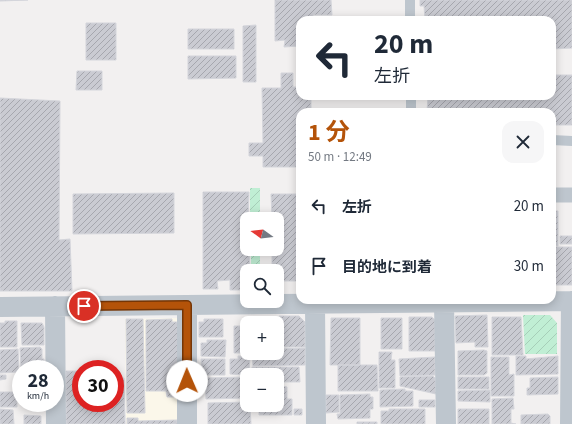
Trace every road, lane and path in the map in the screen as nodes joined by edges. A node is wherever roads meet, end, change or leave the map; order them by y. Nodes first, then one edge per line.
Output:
1 (410, 0) edge
2 (410, 16) edge
3 (556, 140) edge
4 (572, 140) edge
5 (556, 195) edge
6 (572, 195) edge
7 (556, 301) edge
8 (572, 301) edge
9 (315, 304) joint
10 (444, 304) edge
11 (187, 305) junction
12 (55, 306) junction
13 (0, 307) edge
14 (571, 414) edge
15 (56, 424) edge
16 (188, 424) edge
17 (316, 424) edge
18 (446, 424) edge

1 - 2 lane
3 - 4 lane
5 - 6 street
7 - 8 street
8 - 14 street
9 - 11 street
9 - 17 street
10 - 18 street
11 - 12 street
11 - 16 street
12 - 13 street
12 - 15 street

